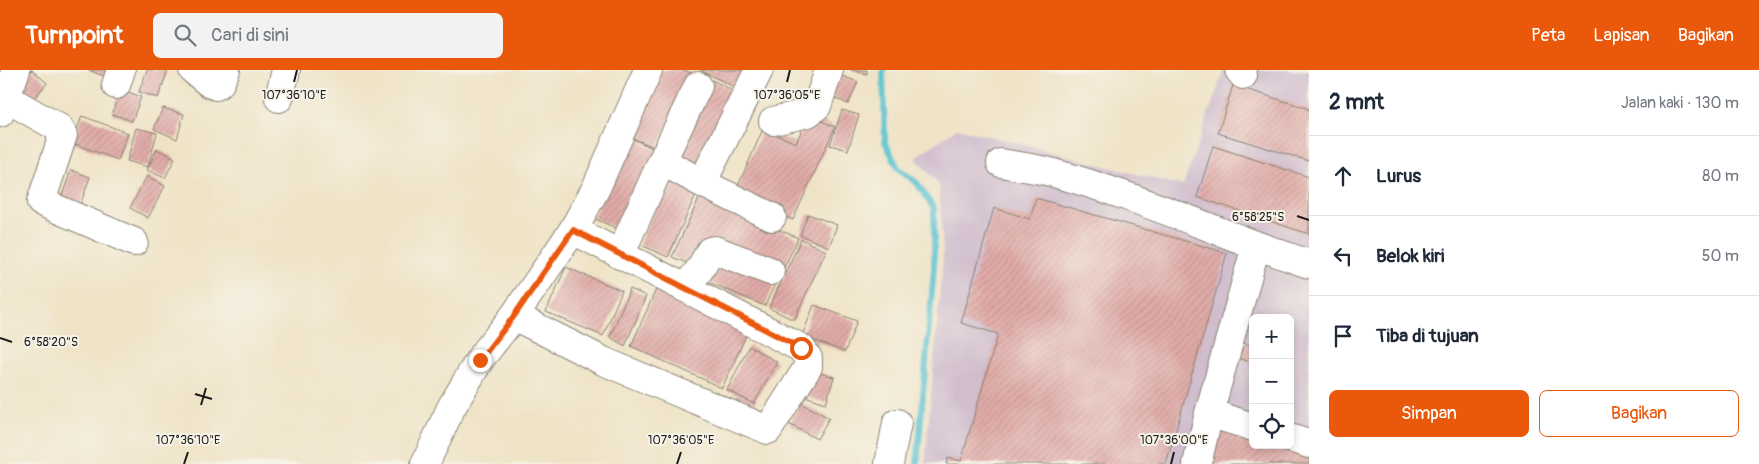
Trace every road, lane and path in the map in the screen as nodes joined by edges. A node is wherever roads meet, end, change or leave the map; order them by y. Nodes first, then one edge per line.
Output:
1 (16, 70) edge
2 (193, 70) edge
3 (226, 70) edge
4 (286, 70) edge
5 (648, 70) edge
6 (759, 70) edge
7 (830, 70) edge
8 (698, 86) dead end
9 (279, 98) dead end
10 (3, 106) edge
11 (773, 122) dead end
12 (662, 161) junction
13 (1001, 163) dead end
14 (702, 183) junction
15 (772, 218) dead end
16 (573, 230) junction
17 (134, 242) dead end
18 (1256, 246) junction
19 (620, 255) junction
20 (1309, 264) edge
21 (770, 271) dead end
22 (685, 288) junction
23 (514, 316) junction
24 (1210, 413) junction
25 (897, 423) dead end
26 (1249, 426) edge
27 (1294, 439) edge
28 (1309, 444) edge
29 (425, 464) edge
30 (889, 464) edge
31 (1197, 464) edge

1 - 10 street
2 - 3 street
4 - 9 street
5 - 16 street
6 - 14 street
7 - 11 street
8 - 12 street
10 - 17 street
12 - 14 street
12 - 19 street
13 - 18 street
14 - 15 street
16 - 19 street
16 - 23 street
18 - 20 street
18 - 24 street
19 - 22 street
21 - 22 street
22 - 23 street
23 - 29 street
24 - 26 street
24 - 31 street
25 - 30 street
27 - 28 street

